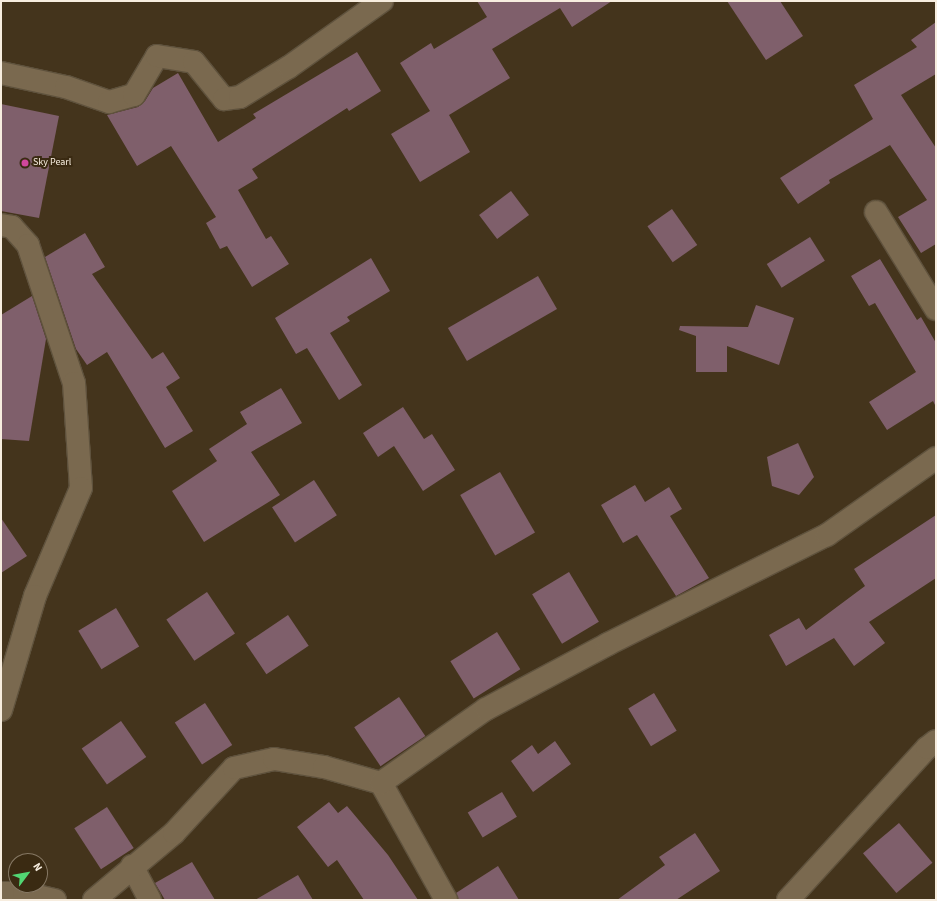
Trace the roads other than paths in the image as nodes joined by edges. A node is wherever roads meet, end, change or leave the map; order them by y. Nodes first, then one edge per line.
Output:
1 (382, 1) edge
2 (1, 73) edge
3 (876, 212) dead end
4 (1, 225) edge
5 (936, 309) edge
6 (936, 458) edge
7 (1, 710) edge
8 (936, 741) edge
9 (381, 783) junction
10 (132, 866) junction
11 (1, 893) edge
12 (55, 900) edge
13 (94, 900) edge
14 (150, 900) edge
15 (446, 900) edge
16 (788, 900) edge

1 - 2 street
3 - 5 street
4 - 7 street
6 - 9 street
8 - 16 street
9 - 10 street
9 - 15 street
10 - 13 street
10 - 14 street
11 - 12 street

